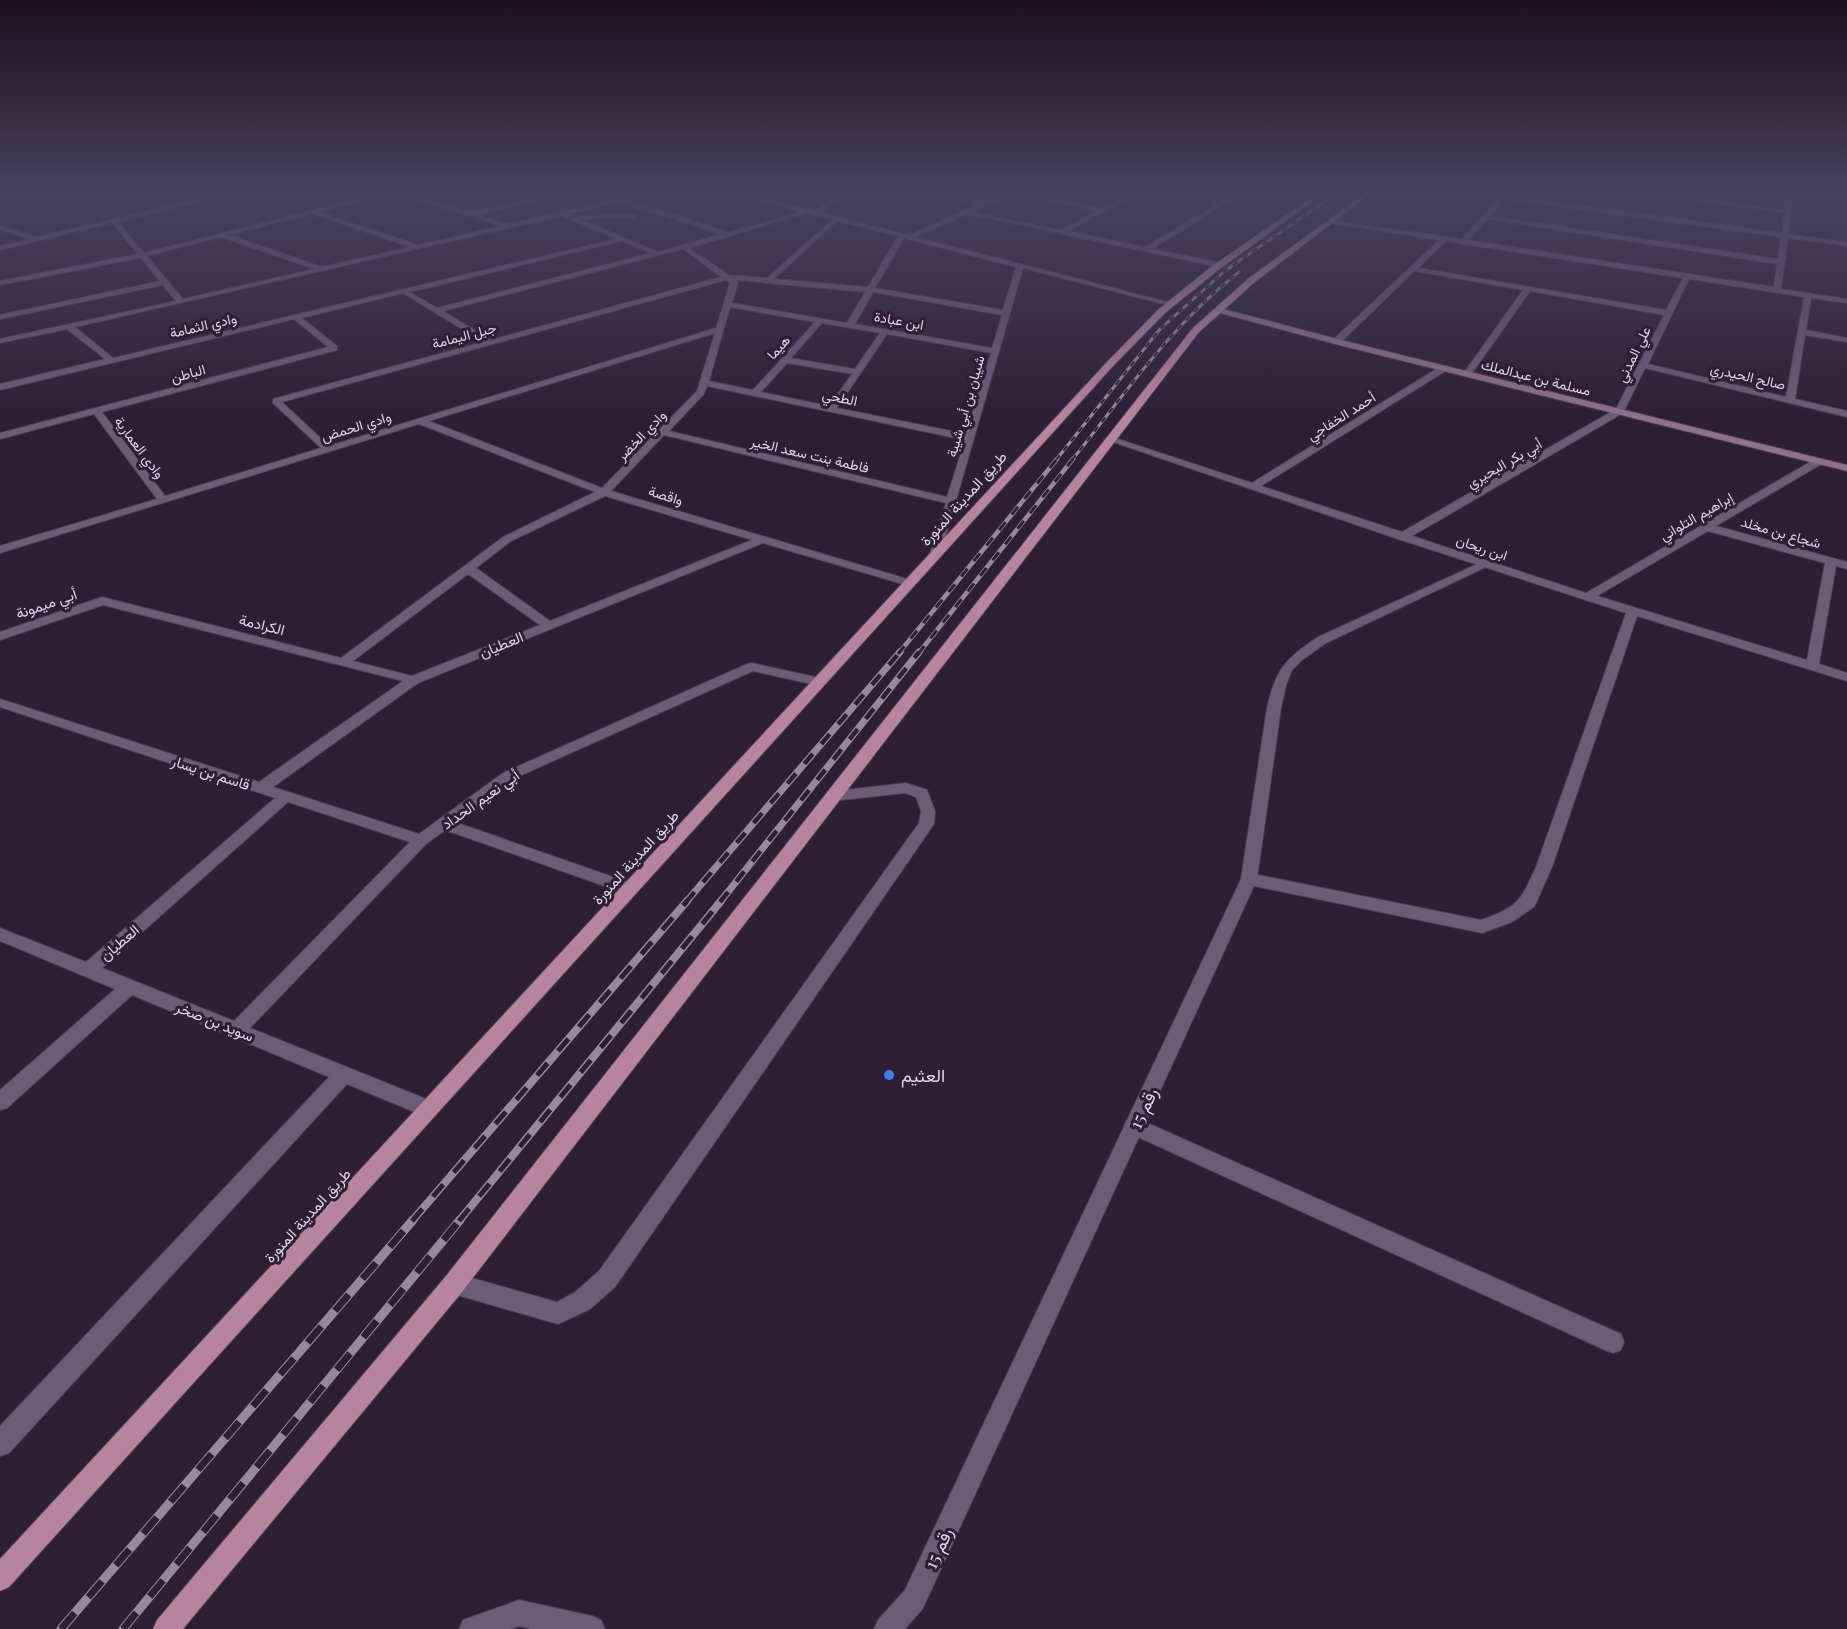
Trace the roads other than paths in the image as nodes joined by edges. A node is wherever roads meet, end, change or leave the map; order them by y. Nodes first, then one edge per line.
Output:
1 (82, 267) edge
2 (153, 267) edge
3 (315, 267) edge
4 (330, 267) edge
5 (505, 267) edge
6 (607, 267) edge
7 (713, 267) edge
8 (783, 267) edge
9 (886, 267) edge
10 (1020, 267) edge
11 (1024, 267) edge
12 (1217, 267) edge
13 (1269, 267) edge
14 (1628, 267) edge
15 (1780, 267) edge
16 (321, 269) junction
17 (1413, 269) joint
18 (1687, 276) junction
19 (728, 277) junction
20 (768, 281) junction
21 (165, 282) junction
22 (0, 283) edge
23 (1528, 289) junction
24 (871, 290) junction
25 (1777, 290) junction
26 (404, 291) junction
27 (1808, 295) junction
28 (1847, 301) edge
29 (181, 302) junction
30 (728, 304) junction
31 (1171, 304) junction
32 (437, 310) junction
33 (1219, 310) junction
34 (1006, 313) junction
35 (1668, 313) junction
36 (0, 317) edge
37 (296, 317) junction
38 (821, 320) junction
39 (850, 325) junction
40 (69, 326) junction
41 (720, 329) junction
42 (885, 331) junction
43 (1802, 332) junction
44 (1847, 340) edge
45 (0, 341) edge
46 (1337, 341) junction
47 (489, 342) junction
48 (995, 351) junction
49 (112, 360) junction
50 (785, 360) junction
51 (1642, 365) junction
52 (1444, 368) junction
53 (857, 372) junction
54 (1467, 374) junction
55 (704, 383) junction
56 (0, 387) edge
57 (755, 393) junction
58 (1790, 400) junction
59 (832, 409) junction
60 (96, 411) junction
61 (1620, 411) junction
62 (1847, 414) edge
63 (419, 421) junction
64 (662, 432) junction
65 (0, 436) edge
66 (970, 438) junction
67 (1109, 439) junction
68 (327, 450) junction
69 (1820, 461) junction
70 (1847, 468) edge
71 (1252, 487) junction
72 (604, 492) junction
73 (164, 500) junction
74 (951, 501) junction
75 (1707, 527) junction
76 (1402, 537) junction
77 (763, 539) junction
78 (0, 550) edge
79 (936, 554) junction
80 (1831, 561) junction
81 (1484, 564) junction
82 (1847, 566) edge
83 (468, 568) junction
84 (910, 583) junction
85 (1587, 597) junction
86 (102, 601) joint
87 (1633, 611) junction
88 (548, 625) junction
89 (0, 636) edge
90 (343, 662) junction
91 (1812, 666) junction
92 (1847, 677) edge
93 (413, 680) junction
94 (820, 682) junction
95 (0, 703) edge
96 (261, 788) junction
97 (286, 796) junction
98 (832, 796) junction
99 (441, 825) junction
100 (421, 840) junction
101 (1249, 879) junction
102 (630, 889) junction
103 (0, 934) edge
104 (88, 970) junction
105 (130, 986) junction
106 (237, 1030) junction
107 (344, 1074) junction
108 (0, 1102) edge
109 (429, 1109) junction
110 (1134, 1126) junction
111 (454, 1284) junction
112 (1612, 1342) dead end
113 (0, 1444) edge
114 (0, 1578) edge
115 (166, 1629) edge
116 (472, 1629) edge
117 (592, 1629) edge
118 (887, 1629) edge

1 - 22 street
2 - 21 street
3 - 16 street
4 - 16 street
5 - 26 street, وادي الثمامة
6 - 32 street
7 - 19 street
8 - 20 street
9 - 24 street
10 - 34 street, شيبان بن أبي شيبة
11 - 31 street
12 - 31 main road, طريق المدينة المنورة
13 - 33 main road
14 - 18 street
15 - 25 street
16 - 29 street
17 - 23 street
17 - 46 street
18 - 25 street
18 - 35 street, علي المدني
19 - 20 street
19 - 30 street, وادي الخضر
19 - 47 street, جبل اليمامة
20 - 24 street
21 - 29 street
21 - 36 street
23 - 35 street
23 - 54 street
24 - 34 street
24 - 39 street
25 - 27 street
26 - 32 street
26 - 37 street, وادي الثمامة
27 - 28 street
27 - 43 street
29 - 40 street
30 - 38 street, ابن عبادة
30 - 41 street, وادي الخضر
31 - 79 main road, طريق المدينة المنورة
32 - 47 street
33 - 46 main road, مسلمة بن عبدالملك
33 - 67 main road
34 - 48 street, شيبان بن أبي شيبة
35 - 51 street, علي المدني
37 - 49 street, وادي الثمامة
37 - 60 street, الباطن
38 - 39 street, ابن عبادة
38 - 50 street, هيما
39 - 42 street, ابن عبادة
40 - 45 street
40 - 49 street
41 - 55 street, وادي الخضر
41 - 63 street, وادي الحمض
42 - 48 street, ابن عبادة
42 - 53 street
43 - 44 street
43 - 58 street
46 - 52 main road, مسلمة بن عبدالملك
47 - 68 street, جبل اليمامة
48 - 66 street, شيبان بن أبي شيبة
49 - 56 street, وادي الثمامة
50 - 53 street
50 - 57 street, هيما
51 - 58 street, صالح الحيدري
51 - 61 street, علي المدني
52 - 54 main road, مسلمة بن عبدالملك
52 - 71 street, أحمد الخفاجي
53 - 59 street
54 - 61 main road, مسلمة بن عبدالملك
55 - 57 street, الطحي
55 - 64 street, وادي الخضر
57 - 59 street, الطحي
58 - 62 street, صالح الحيدري
59 - 66 street, الطحي
60 - 65 street, الباطن
60 - 73 street, وادي العمارية
61 - 69 main road, مسلمة بن عبدالملك
61 - 76 street, أبي بكر البحيري
63 - 68 street, وادي الحمض
63 - 72 street, واقصة
64 - 72 street, وادي الخضر
64 - 74 street, فاطمة بنت سعد الخير
66 - 74 street, شيبان بن أبي شيبة
67 - 71 street, ابن ريحان
67 - 98 main road
68 - 73 street, وادي الحمض
69 - 70 main road, مسلمة بن عبدالملك
69 - 75 street, إبراهيم التلواني
71 - 76 street, ابن ريحان
72 - 77 street, واقصة
72 - 83 street, وادي الخضر
73 - 78 street, وادي الحمض
74 - 79 street, شيبان بن أبي شيبة
75 - 80 street, شجاع بن مخلد
75 - 85 street, إبراهيم التلواني
76 - 81 street, ابن ريحان
77 - 84 street, واقصة
77 - 88 street, العطيان
79 - 84 main road, طريق المدينة المنورة
80 - 82 street, شجاع بن مخلد
80 - 91 street
81 - 85 street, ابن ريحان
81 - 101 street, رقم 15
83 - 88 street
83 - 90 street, وادي الخضر
84 - 94 main road, طريق المدينة المنورة
85 - 87 street, ابن ريحان
86 - 89 street, أبي ميمونة
86 - 90 street, الكرادمة
87 - 91 street, ابن ريحان
87 - 101 street
88 - 93 street, العطيان
90 - 93 street, الكرادمة
91 - 92 street, ابن ريحان
93 - 96 street, العطيان
94 - 99 street, أبي نعيم الحداد
94 - 102 main road, طريق المدينة المنورة
95 - 96 street, قاسم بن يسار
96 - 97 street, قاسم بن يسار
97 - 100 street, قاسم بن يسار
97 - 104 street, العطيان
98 - 111 main road
98 - 111 street
99 - 100 street, أبي نعيم الحداد
99 - 102 street
100 - 106 street, أبي نعيم الحداد
101 - 110 street, رقم 15
102 - 109 main road, طريق المدينة المنورة
103 - 104 street, سويد بن صخر
104 - 105 street, سويد بن صخر
105 - 106 street, سويد بن صخر
105 - 108 street
106 - 107 street, سويد بن صخر
107 - 109 street, سويد بن صخر
107 - 113 street
109 - 114 main road, طريق المدينة المنورة
110 - 112 street
110 - 118 street, رقم 15
111 - 115 main road
116 - 117 street

